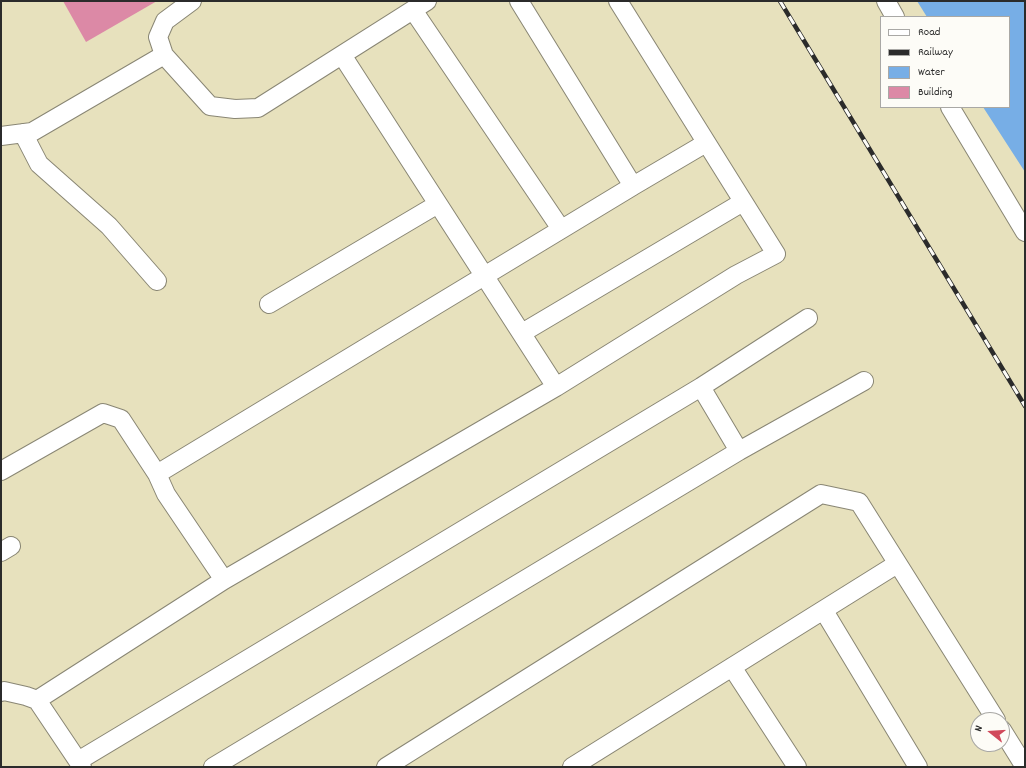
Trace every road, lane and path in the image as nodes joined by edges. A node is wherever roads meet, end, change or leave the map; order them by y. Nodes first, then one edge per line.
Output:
1 (192, 1) edge
2 (520, 1) edge
3 (618, 1) edge
4 (886, 1) edge
5 (420, 5) edge
6 (894, 16) edge
7 (164, 55) junction
8 (342, 55) junction
9 (951, 108) edge
10 (22, 133) junction
11 (1, 136) edge
12 (706, 143) junction
13 (633, 186) junction
14 (743, 202) junction
15 (438, 204) junction
16 (561, 229) junction
17 (1025, 232) edge
18 (485, 276) junction
19 (157, 281) dead end
20 (269, 304) dead end
21 (808, 318) dead end
22 (522, 333) junction
23 (864, 381) dead end
24 (700, 386) junction
25 (556, 387) junction
26 (739, 451) junction
27 (1, 471) edge
28 (157, 474) junction
29 (897, 564) junction
30 (224, 580) junction
31 (824, 610) junction
32 (732, 667) junction
33 (1, 692) edge
34 (37, 700) junction
35 (991, 712) edge
36 (1010, 743) edge
37 (80, 764) edge
38 (1025, 766) edge
39 (213, 767) edge
40 (386, 767) edge
41 (572, 767) edge
42 (797, 767) edge
43 (918, 767) edge

1 - 7 street
2 - 13 street
3 - 12 street
4 - 6 street
5 - 8 street
5 - 16 street
7 - 8 street
7 - 10 street
8 - 15 street
9 - 17 street
10 - 11 street
10 - 19 street
12 - 13 street
12 - 14 street
13 - 16 street
14 - 22 street
14 - 25 street
15 - 18 street
15 - 20 street
16 - 18 street
18 - 22 street
18 - 28 street
21 - 24 street
22 - 25 street
23 - 26 street
24 - 26 street
24 - 37 street
25 - 30 street
26 - 39 street
27 - 28 street
28 - 30 street
29 - 31 street
29 - 35 street
29 - 40 street
30 - 34 street
31 - 32 street
31 - 43 street
32 - 41 street
32 - 42 street
33 - 34 street
34 - 37 street
36 - 38 street

